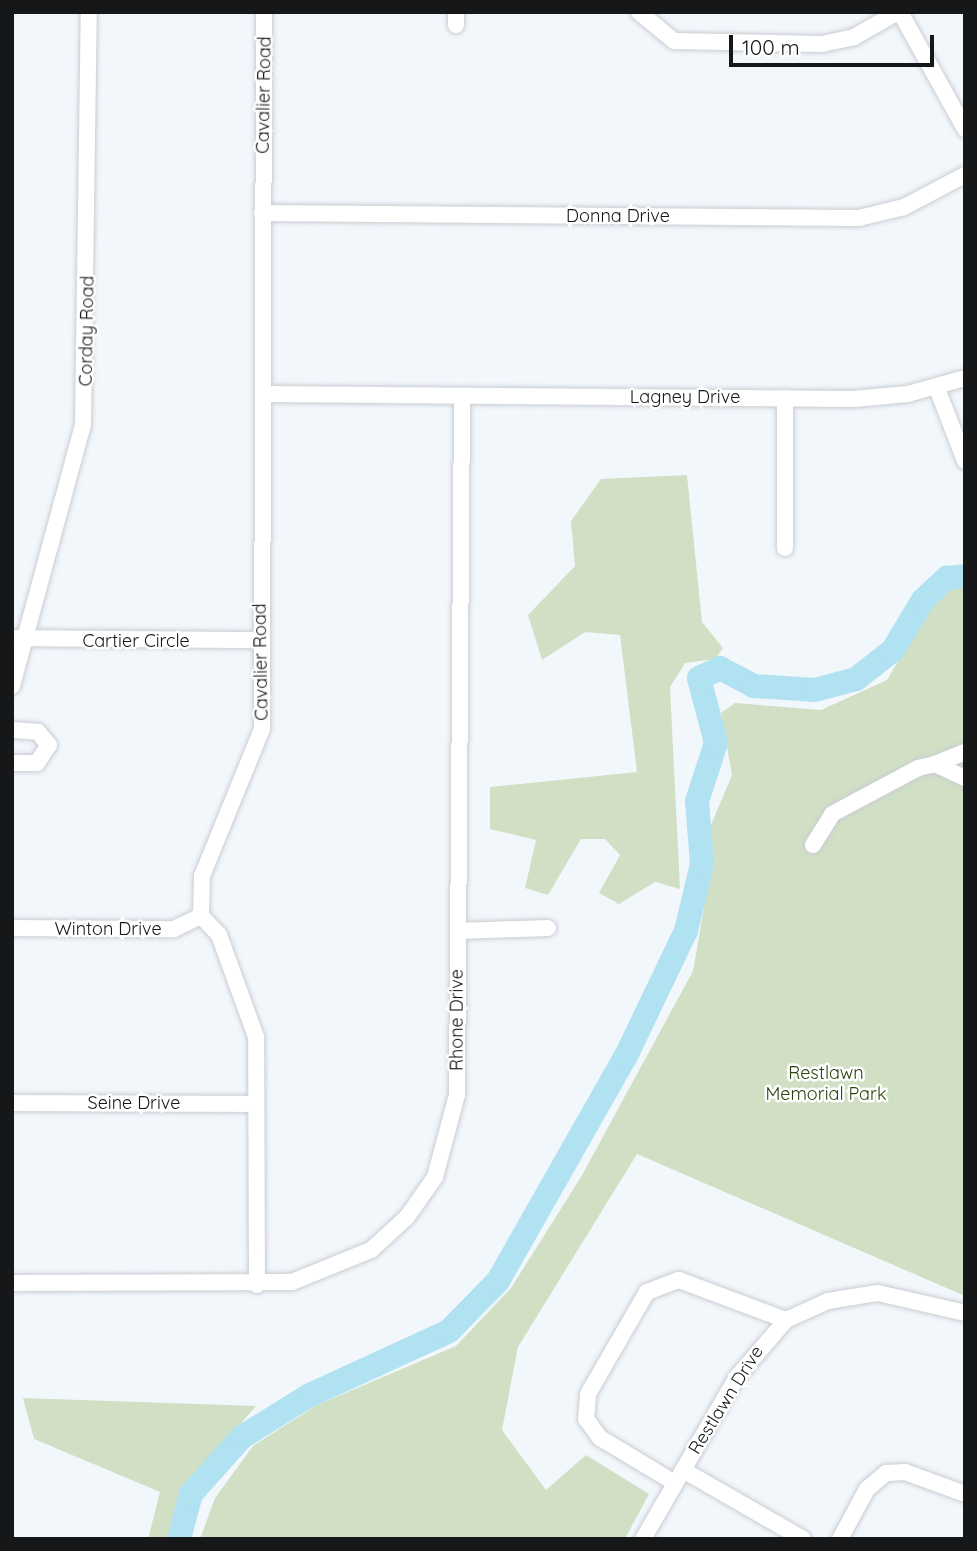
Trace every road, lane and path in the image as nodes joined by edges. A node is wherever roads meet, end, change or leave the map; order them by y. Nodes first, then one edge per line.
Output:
1 (89, 12) edge
2 (264, 12) edge
3 (639, 12) edge
4 (899, 12) edge
5 (965, 129) edge
6 (965, 175) edge
7 (262, 213) junction
8 (965, 378) edge
9 (937, 388) junction
10 (263, 394) junction
11 (462, 396) junction
12 (785, 398) junction
13 (965, 461) edge
14 (785, 548) dead end
15 (18, 640) edge
16 (260, 640) junction
17 (12, 686) edge
18 (12, 730) edge
19 (965, 752) edge
20 (12, 762) edge
21 (935, 764) junction
22 (965, 778) edge
23 (814, 845) dead end
24 (201, 916) junction
25 (12, 928) edge
26 (548, 928) dead end
27 (458, 931) junction
28 (12, 1103) edge
29 (256, 1104) junction
30 (12, 1283) edge
31 (257, 1285) junction
32 (965, 1313) edge
33 (786, 1320) junction
34 (679, 1477) junction
35 (965, 1494) edge
36 (643, 1539) edge
37 (803, 1539) edge
38 (839, 1539) edge

1 - 15 street, Corday Road
2 - 7 street, Cavalier Road
3 - 4 street
4 - 5 street
6 - 7 street, Donna Drive
7 - 10 street, Cavalier Road
8 - 9 street, Lagney Drive
9 - 12 street, Lagney Drive
9 - 13 street
10 - 11 street, Lagney Drive
10 - 16 street, Cavalier Road
11 - 12 street, Lagney Drive
11 - 27 street, Rhone Drive
12 - 14 street
15 - 16 street, Cartier Circle
15 - 17 street, Corday Road
16 - 24 street, Cavalier Road
18 - 20 street
19 - 21 street
21 - 22 street
21 - 23 street
24 - 25 street, Winton Drive
24 - 29 street
26 - 27 street
27 - 31 street, Rhone Drive
28 - 29 street, Seine Drive
29 - 31 street
30 - 31 street, Rhone Drive
32 - 33 street, Restlawn Drive
33 - 34 street, Restlawn Drive
33 - 34 street
34 - 36 street, Restlawn Drive
34 - 37 street
35 - 38 street

